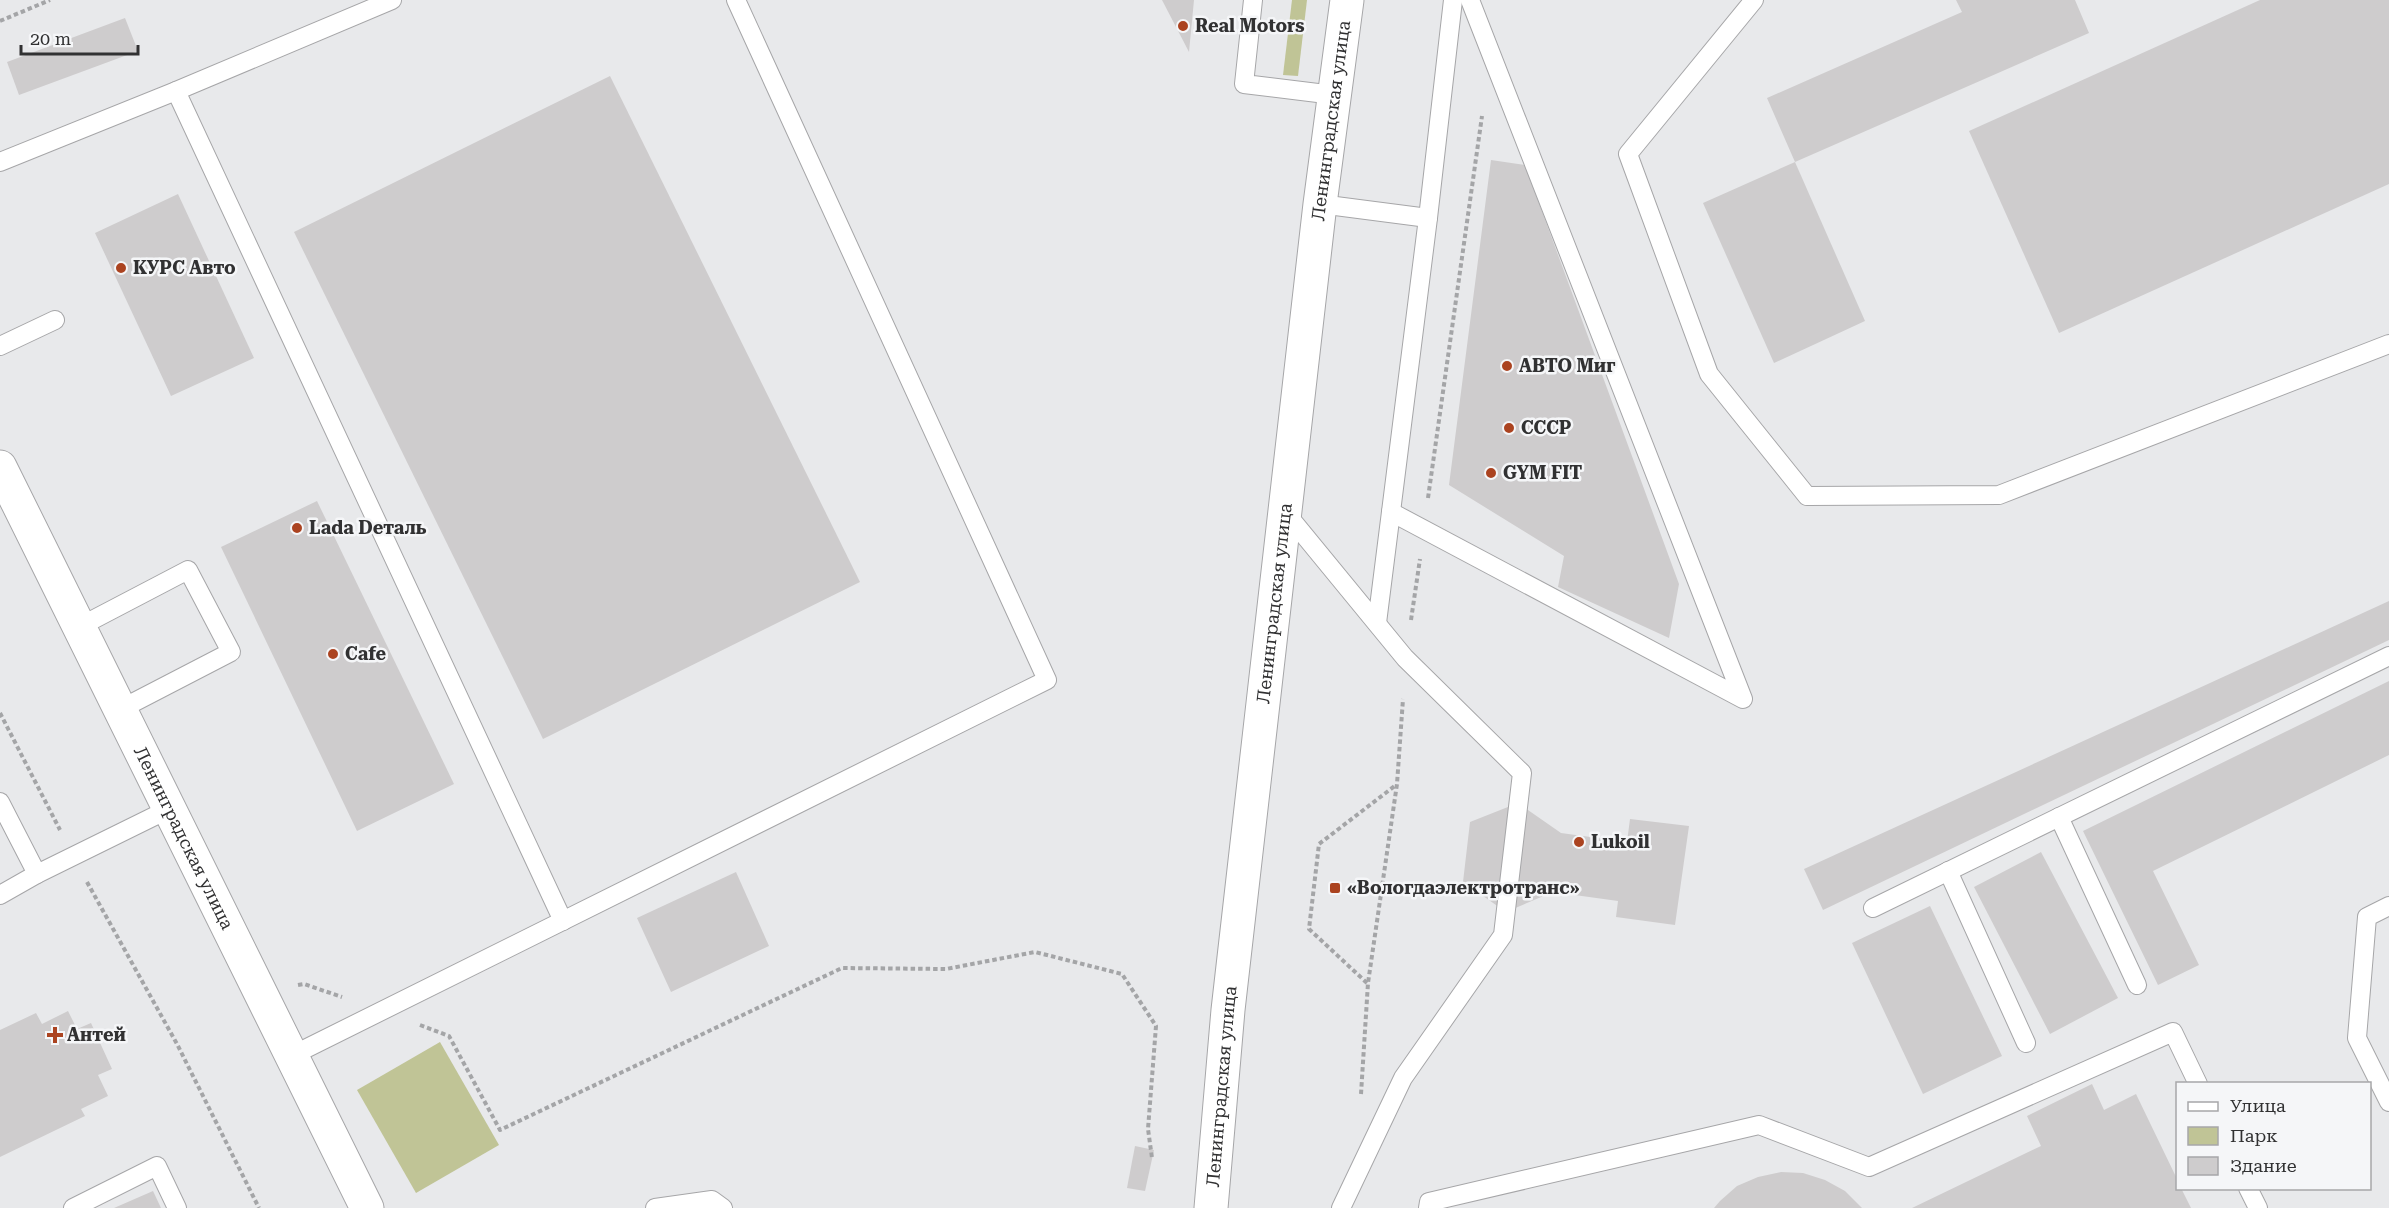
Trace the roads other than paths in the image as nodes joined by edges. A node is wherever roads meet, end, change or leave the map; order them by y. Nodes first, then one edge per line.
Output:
1 (392, 0) edge
2 (736, 0) edge
3 (1252, 0) edge
4 (1347, 0) edge
5 (1453, 0) edge
6 (1470, 0) edge
7 (1754, 0) edge
8 (176, 91) junction
9 (1334, 95) junction
10 (0, 162) edge
11 (1320, 204) junction
12 (1428, 218) junction
13 (55, 320) dead end
14 (2389, 344) edge
15 (0, 346) edge
16 (0, 467) edge
17 (1391, 512) junction
18 (1286, 513) junction
19 (1377, 623) junction
20 (79, 627) junction
21 (2389, 656) edge
22 (119, 710) junction
23 (0, 802) edge
24 (169, 809) junction
25 (2059, 817) junction
26 (1948, 871) junction
27 (37, 874) junction
28 (0, 895) edge
29 (2389, 906) edge
30 (1873, 908) dead end
31 (562, 921) junction
32 (2137, 985) dead end
33 (2026, 1043) dead end
34 (291, 1056) junction
35 (2198, 1082) edge
36 (2389, 1102) edge
37 (2249, 1190) edge
38 (73, 1208) edge
39 (177, 1208) edge
40 (367, 1208) edge
41 (655, 1208) edge
42 (723, 1208) edge
43 (1211, 1208) edge
44 (1341, 1208) edge
45 (1428, 1208) edge
46 (2258, 1208) edge

1 - 8 lane
2 - 31 lane
3 - 9 lane
4 - 9 main road, Ленинградская улица
5 - 12 lane
6 - 17 lane
7 - 14 lane
8 - 10 lane
8 - 31 lane
9 - 11 main road, Ленинградская улица
11 - 12 lane
11 - 18 main road, Ленинградская улица
12 - 17 lane
13 - 15 lane
16 - 20 main road, Ленинградская улица
17 - 19 lane
18 - 19 lane
18 - 43 main road, Ленинградская улица
19 - 44 lane
20 - 22 main road, Ленинградская улица
20 - 22 lane
21 - 25 lane
22 - 24 main road, Ленинградская улица
23 - 27 lane
24 - 27 lane
24 - 34 main road, Ленинградская улица
25 - 26 lane
25 - 32 lane
26 - 30 lane
26 - 33 lane
27 - 28 lane
29 - 36 lane
31 - 34 lane
34 - 40 main road, Ленинградская улица
35 - 45 lane
37 - 46 lane
38 - 39 lane
41 - 42 lane

